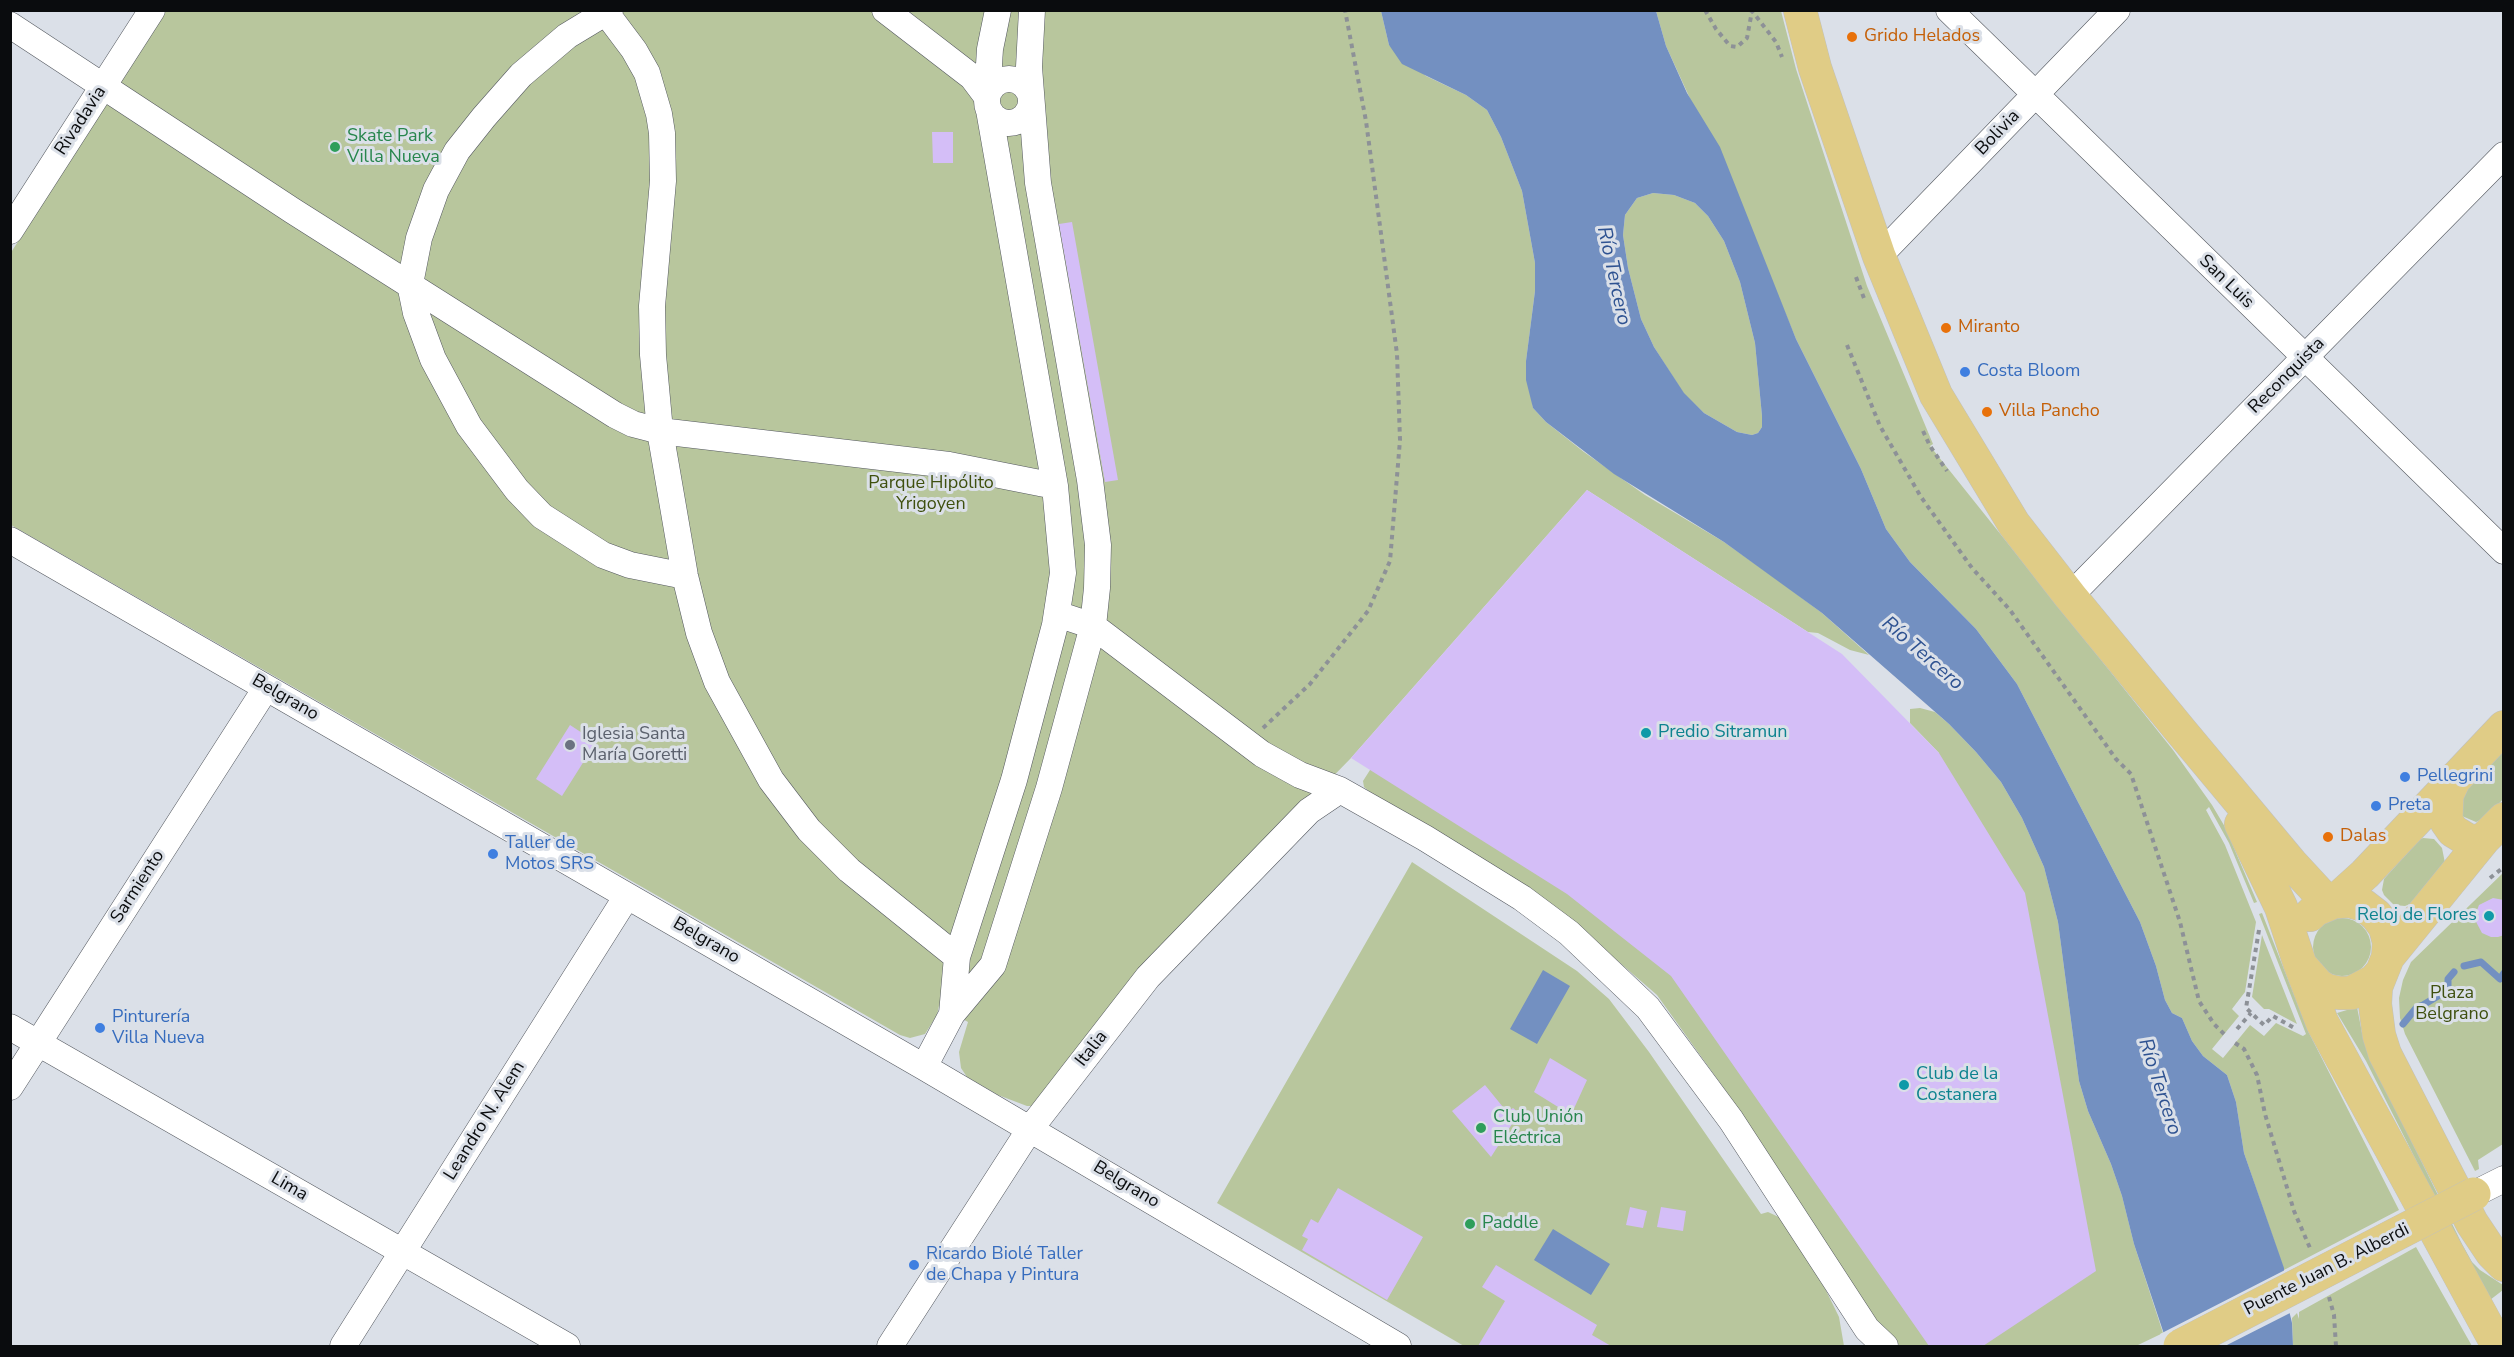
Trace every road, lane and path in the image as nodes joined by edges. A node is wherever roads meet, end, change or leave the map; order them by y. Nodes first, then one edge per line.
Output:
1 (152, 10) edge
2 (885, 10) edge
3 (998, 10) edge
4 (1032, 10) edge
5 (1345, 10) edge
6 (1800, 10) edge
7 (1949, 10) edge
8 (2117, 10) edge
9 (606, 11) edge
10 (10, 25) edge
11 (104, 85) junction
12 (2034, 95) junction
13 (1031, 102) junction
14 (988, 103) junction
15 (2504, 155) edge
16 (10, 231) edge
17 (1879, 256) junction
18 (410, 284) junction
19 (1847, 345) dead end
20 (2304, 358) junction
21 (660, 431) junction
22 (1055, 486) junction
23 (10, 540) edge
24 (2504, 551) edge
25 (685, 576) junction
26 (2070, 596) junction
27 (1057, 614) junction
28 (1093, 626) junction
29 (266, 688) junction
30 (2504, 728) edge
31 (2180, 730) junction
32 (1247, 743) junction
33 (2455, 778) junction
34 (1340, 790) junction
35 (2497, 833) edge
36 (2504, 867) edge
37 (2484, 884) dead end
38 (627, 896) junction
39 (2331, 902) junction
40 (957, 957) junction
41 (2298, 957) junction
42 (2385, 965) junction
43 (2250, 1013) dead end
44 (952, 1014) junction
45 (10, 1027) edge
46 (2237, 1029) dead end
47 (2224, 1034) dead end
48 (39, 1043) junction
49 (2235, 1043) dead end
50 (924, 1067) junction
51 (10, 1087) edge
52 (1029, 1129) junction
53 (2504, 1179) edge
54 (2474, 1194) joint
55 (402, 1252) junction
56 (2312, 1252) dead end
57 (2504, 1264) edge
58 (2328, 1294) dead end
59 (2499, 1334) edge
60 (1874, 1341) edge
61 (1393, 1345) edge
62 (343, 1347) edge
63 (567, 1347) edge
64 (890, 1347) edge
65 (2180, 1347) edge
66 (2336, 1347) edge

1 - 11 street, Rivadavia
2 - 14 street
3 - 14 street
4 - 13 street
5 - 32 path
6 - 17 main road
7 - 12 street, San Luis
8 - 12 street, Bolivia
9 - 18 street
9 - 21 street
10 - 11 street
11 - 16 street, Rivadavia
11 - 18 street
12 - 17 street, Bolivia
12 - 20 street, San Luis
13 - 14 street
13 - 28 street
14 - 22 street
15 - 20 street, Reconquista
17 - 26 main road
18 - 21 street
18 - 25 street
19 - 47 path
20 - 24 street, San Luis
20 - 26 street, Reconquista
21 - 22 street
21 - 25 street
22 - 27 street
23 - 29 street, Belgrano
25 - 40 street
26 - 31 main road
27 - 28 street
27 - 40 street
28 - 32 street
28 - 44 street
29 - 38 street, Belgrano
29 - 48 street, Sarmiento
30 - 33 main road
31 - 39 main road
31 - 41 main road
32 - 34 street
33 - 35 main road
33 - 39 main road
34 - 52 street, Italia
34 - 60 street
35 - 42 main road
36 - 37 path
38 - 50 street, Belgrano
38 - 55 street, Leandro N. Alem
39 - 41 main road
39 - 42 main road
40 - 44 street
41 - 42 main road
41 - 59 main road
42 - 57 main road
43 - 46 path
44 - 50 street
45 - 48 street, Lima
48 - 51 street, Sarmiento
48 - 55 street, Lima
49 - 56 path
50 - 52 street, Belgrano
52 - 61 street, Belgrano
52 - 64 street, Italia
53 - 54 street
54 - 65 main road, Puente Juan B. Alberdi, bridge
55 - 62 street, Leandro N. Alem
55 - 63 street, Lima
58 - 66 path

